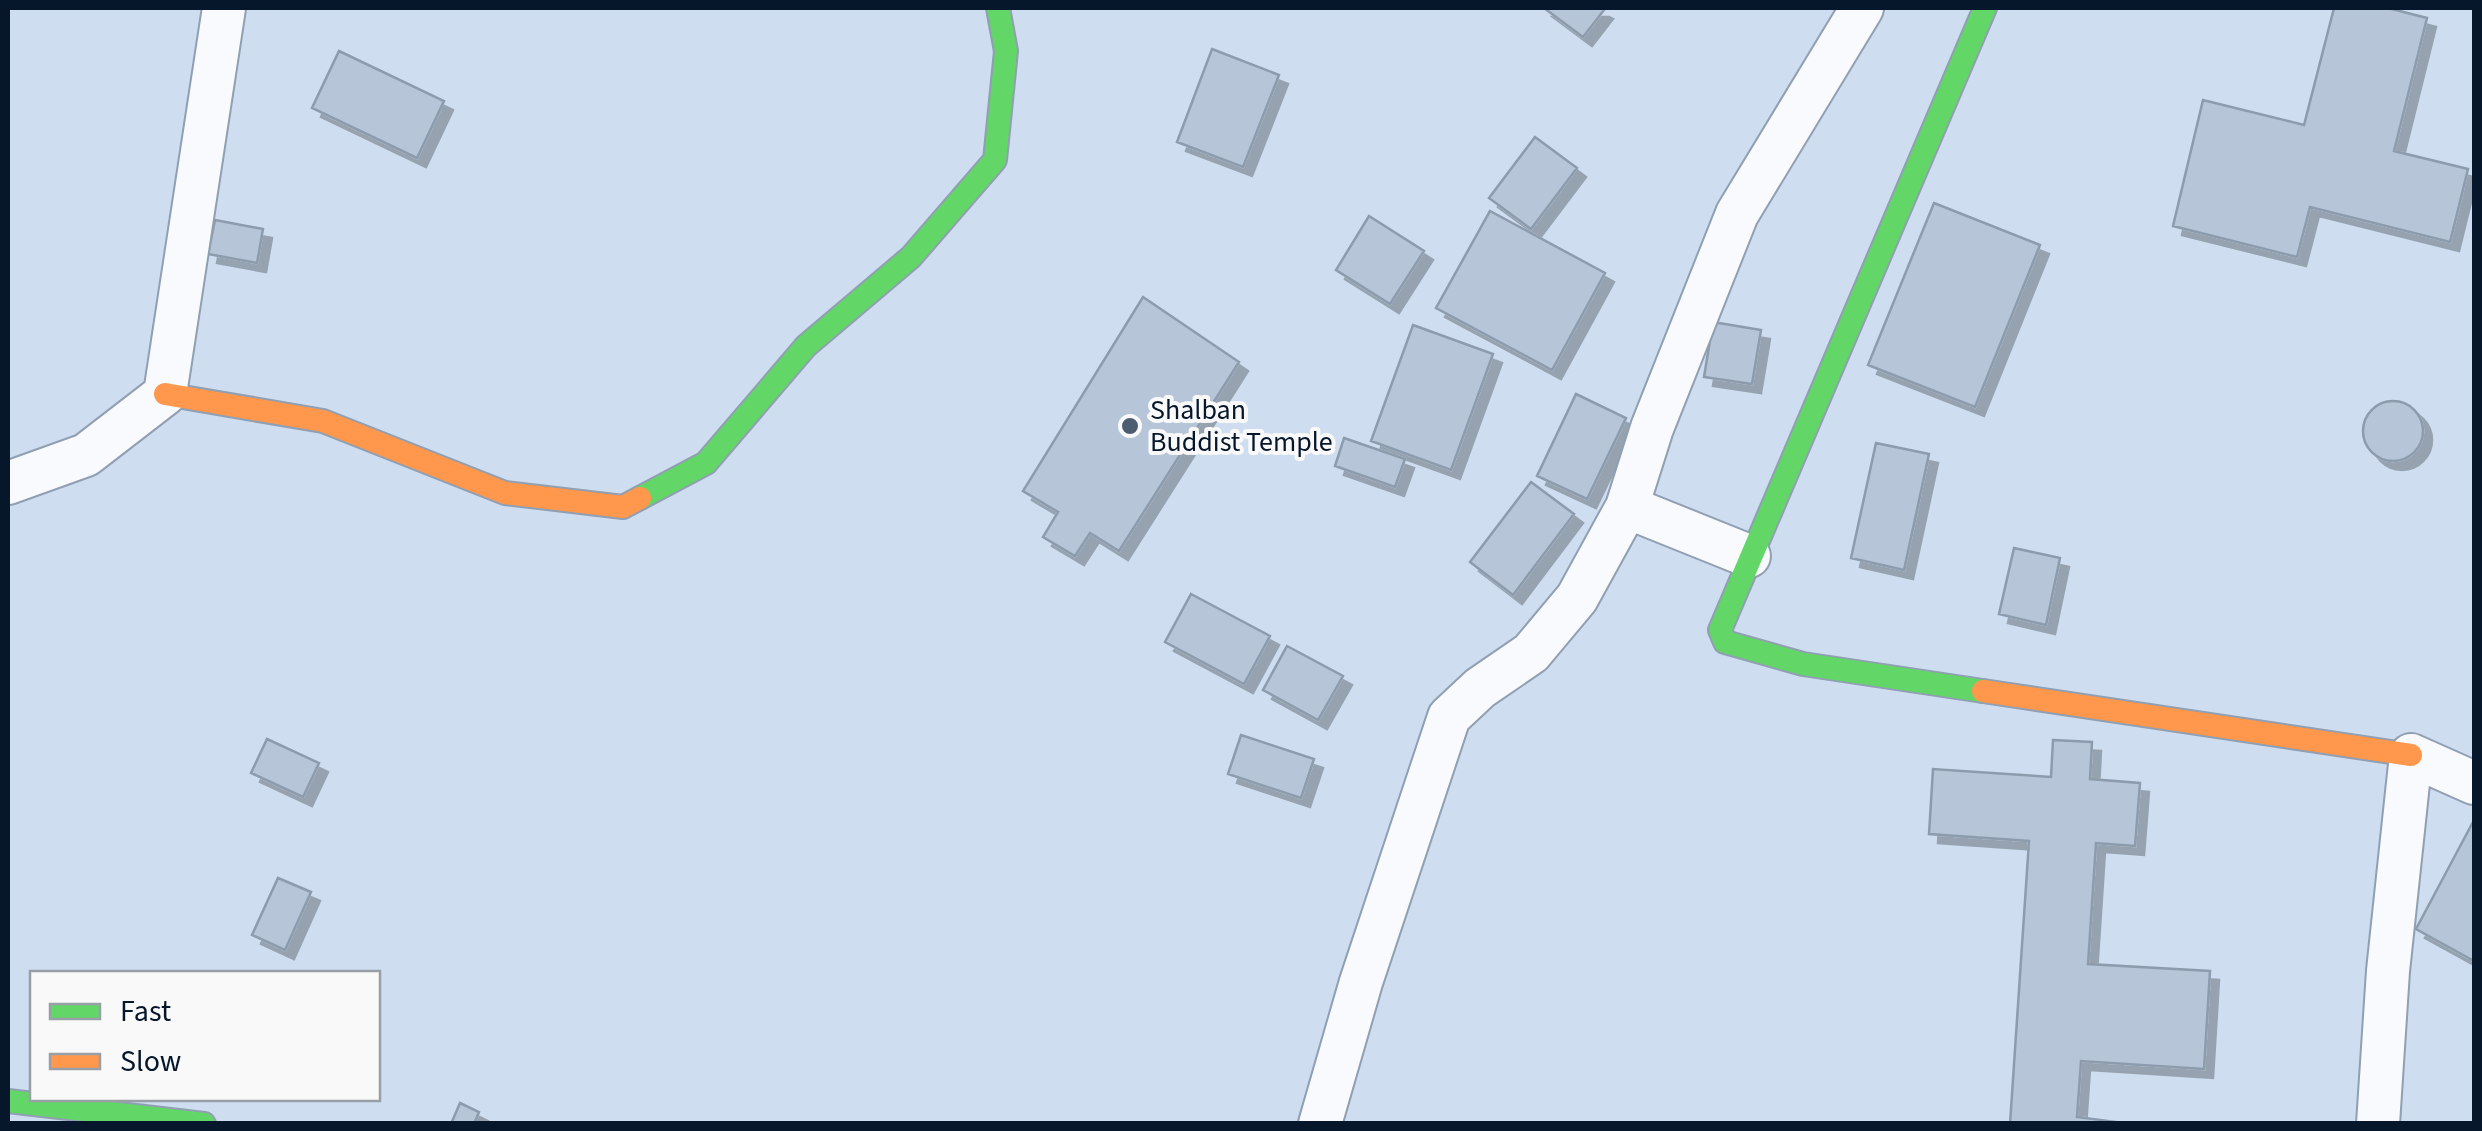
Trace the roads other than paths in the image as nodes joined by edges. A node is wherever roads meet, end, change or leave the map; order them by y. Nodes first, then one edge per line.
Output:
1 (224, 8) edge
2 (998, 8) edge
3 (1862, 8) edge
4 (1985, 8) edge
5 (166, 394) junction
6 (8, 483) edge
7 (1627, 507) junction
8 (1750, 556) junction
9 (2411, 755) junction
10 (2474, 783) edge
11 (8, 1101) edge
12 (204, 1124) edge
13 (1320, 1124) edge
14 (2378, 1124) edge

1 - 5 street
2 - 5 street
3 - 7 street
4 - 8 street
5 - 6 street
7 - 8 street
7 - 13 street
8 - 9 street
9 - 10 street
9 - 14 street
11 - 12 street

